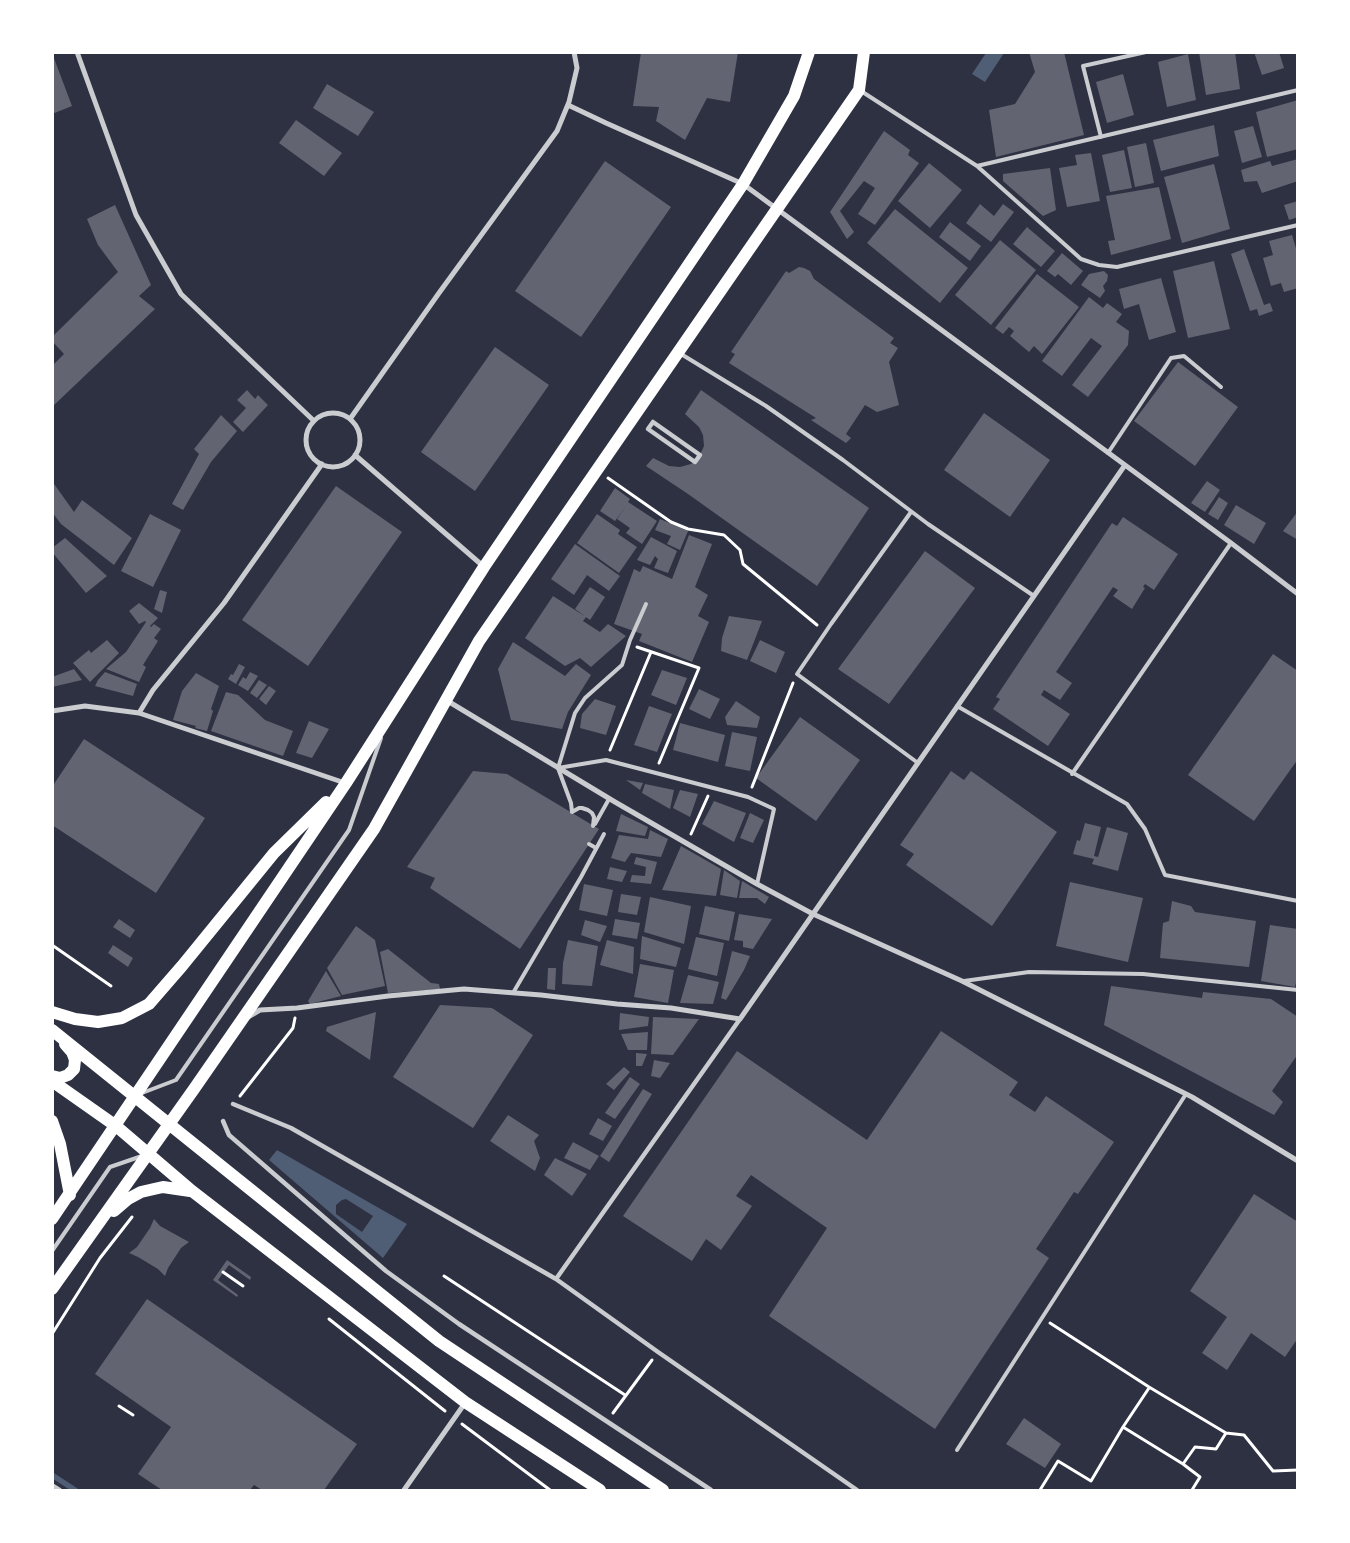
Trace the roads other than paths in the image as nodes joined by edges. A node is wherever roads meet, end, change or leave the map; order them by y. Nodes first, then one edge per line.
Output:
1 (77, 52) edge
2 (574, 52) edge
3 (809, 52) edge
4 (864, 52) edge
5 (1146, 52) edge
6 (859, 90) junction
7 (1298, 90) edge
8 (568, 104) junction
9 (1100, 137) junction
10 (977, 166) junction
11 (743, 184) junction
12 (777, 208) junction
13 (1298, 225) edge
14 (678, 352) junction
15 (1221, 387) dead end
16 (350, 418) junction
17 (314, 421) junction
18 (1108, 453) junction
19 (355, 455) junction
20 (700, 455) joint
21 (322, 464) junction
22 (1124, 465) junction
23 (911, 512) junction
24 (1231, 543) junction
25 (484, 567) junction
26 (1298, 594) edge
27 (1034, 596) junction
28 (646, 604) dead end
29 (446, 700) junction
30 (957, 706) junction
31 (52, 711) edge
32 (139, 713) junction
33 (389, 715) junction
34 (918, 763) junction
35 (558, 768) junction
36 (1072, 774) junction
37 (346, 783) junction
38 (610, 799) junction
39 (604, 834) dead end
40 (589, 844) dead end
41 (596, 848) junction
42 (757, 884) junction
43 (1298, 902) edge
44 (813, 914) junction
45 (962, 981) junction
46 (1298, 990) edge
47 (513, 993) junction
48 (52, 1012) edge
49 (740, 1019) junction
50 (241, 1021) junction
51 (52, 1032) edge
52 (52, 1076) edge
53 (52, 1081) edge
54 (1186, 1094) junction
55 (136, 1096) junction
56 (233, 1104) road end
57 (52, 1121) edge
58 (223, 1122) dead end
59 (170, 1123) junction
60 (116, 1126) junction
61 (149, 1153) junction
62 (1298, 1161) edge
63 (192, 1191) junction
64 (70, 1195) junction
65 (52, 1219) edge
66 (96, 1227) junction
67 (52, 1251) edge
68 (556, 1278) junction
69 (52, 1289) edge
70 (465, 1402) junction
71 (957, 1450) dead end
72 (52, 1486) edge
73 (60, 1490) edge
74 (404, 1490) edge
75 (600, 1490) edge
76 (663, 1490) edge
77 (711, 1490) edge
78 (857, 1490) edge

1 - 17 street
2 - 8 street
3 - 11 main road
4 - 6 main road
5 - 9 lane
6 - 10 lane
6 - 12 main road
7 - 9 lane
8 - 11 street
8 - 16 street
9 - 10 lane
10 - 13 lane
11 - 12 street
11 - 25 main road
12 - 14 main road
12 - 18 street
14 - 23 lane
14 - 29 main road
15 - 18 lane
16 - 17 street
16 - 19 street
17 - 21 street
18 - 22 street
19 - 21 street
19 - 25 street
20 - 20 street
21 - 32 street
22 - 24 street
22 - 27 street
23 - 27 lane
23 - 34 lane
24 - 26 street
24 - 36 lane
25 - 33 main road
27 - 30 street
28 - 35 lane
29 - 35 street
29 - 50 main road
30 - 34 street
30 - 36 lane
31 - 32 street
32 - 37 street
33 - 37 main road
33 - 55 lane
34 - 44 street
35 - 38 street
35 - 38 lane
35 - 42 lane
36 - 43 lane
37 - 48 main road
37 - 55 main road
38 - 42 street
39 - 41 lane
40 - 41 lane
41 - 47 lane
42 - 44 street
44 - 45 street
44 - 49 street
45 - 46 lane
45 - 54 street
47 - 49 street
47 - 50 street
49 - 68 street
50 - 59 main road
51 - 52 main road
51 - 55 main road
53 - 60 main road
54 - 62 street
54 - 71 lane
55 - 59 main road
55 - 60 main road
56 - 68 street
57 - 64 main road
58 - 77 street
59 - 61 main road
59 - 76 main road
60 - 61 main road
60 - 64 main road
61 - 63 main road
61 - 66 main road
61 - 67 lane
63 - 66 main road
63 - 70 main road
64 - 65 main road
66 - 69 main road
68 - 78 street
70 - 74 street
70 - 75 main road
72 - 73 lane

